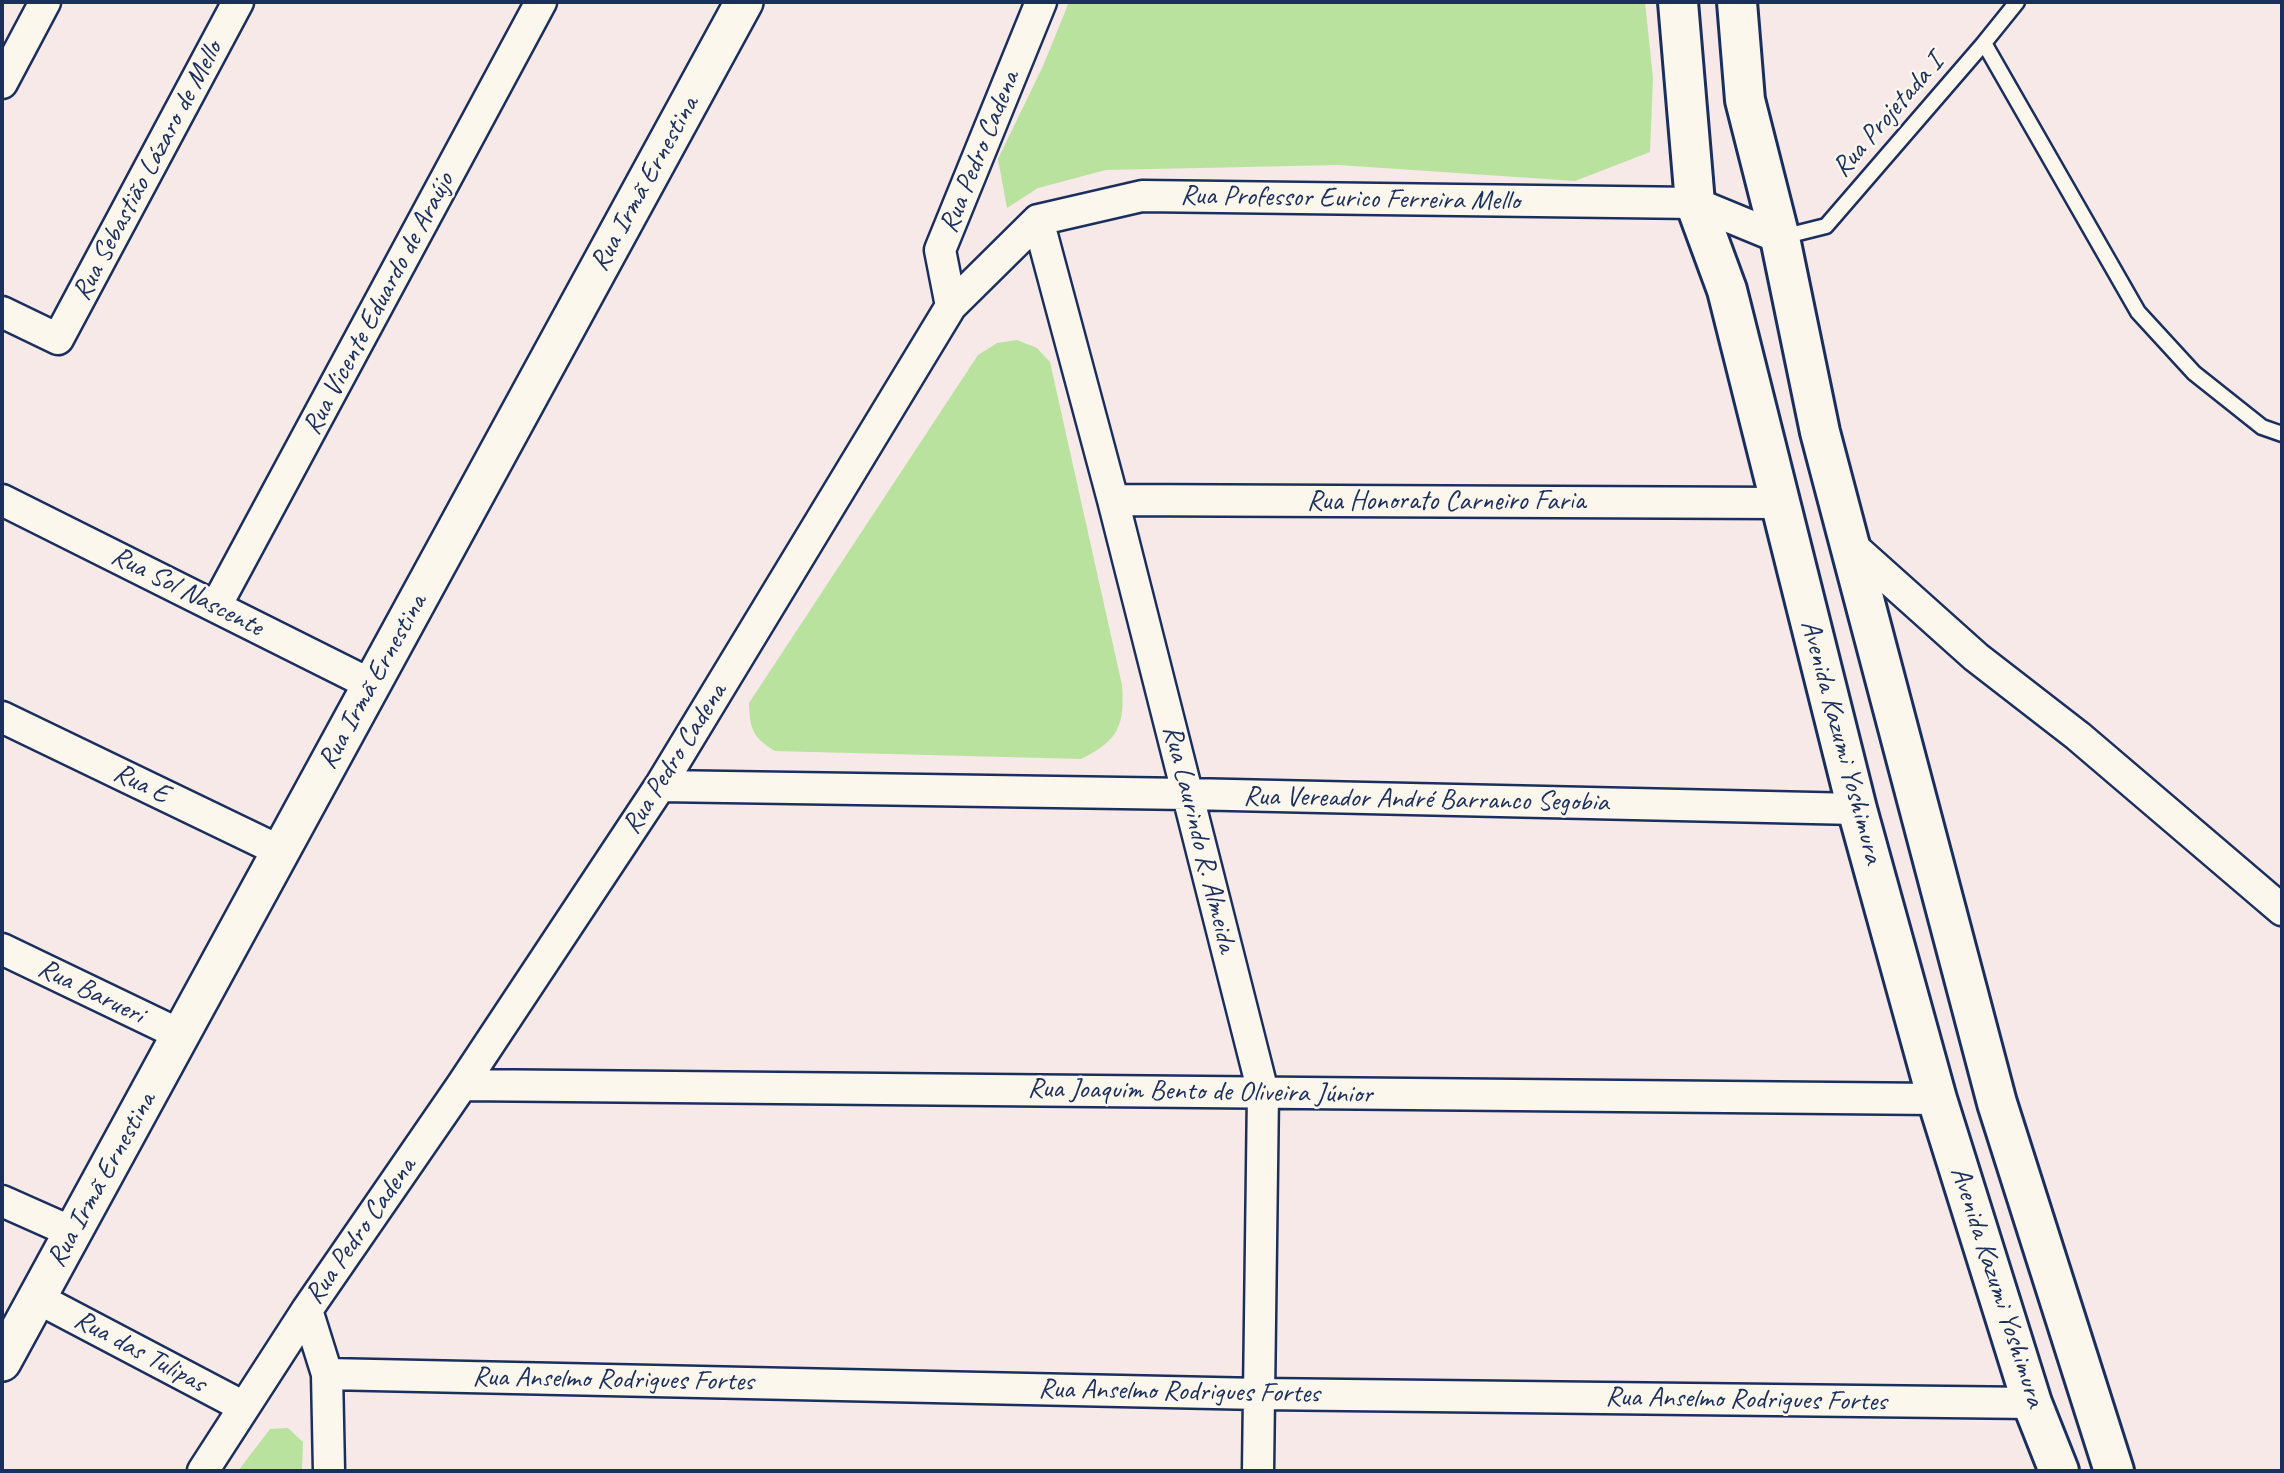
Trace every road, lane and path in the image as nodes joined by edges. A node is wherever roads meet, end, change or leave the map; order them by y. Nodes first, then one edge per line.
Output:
1 (45, 2) edge
2 (238, 2) edge
3 (541, 2) edge
4 (744, 2) edge
5 (1041, 2) edge
6 (1678, 2) edge
7 (1737, 2) edge
8 (2017, 2) edge
9 (1984, 43) junction
10 (2, 83) edge
11 (1695, 203) junction
12 (1038, 220) junction
13 (1780, 238) junction
14 (951, 306) junction
15 (2, 312) edge
16 (2282, 434) edge
17 (2, 500) edge
18 (1113, 500) junction
19 (1779, 503) junction
20 (1852, 546) junction
21 (216, 606) junction
22 (372, 685) junction
23 (2, 717) edge
24 (660, 786) junction
25 (1187, 794) junction
26 (1857, 809) junction
27 (280, 851) junction
28 (2282, 909) edge
29 (2, 949) edge
30 (181, 1035) junction
31 (462, 1085) junction
32 (1263, 1092) junction
33 (1937, 1099) junction
34 (2, 1201) edge
35 (74, 1233) junction
36 (37, 1297) junction
37 (307, 1310) junction
38 (2, 1362) edge
39 (327, 1374) junction
40 (1260, 1394) junction
41 (2032, 1403) junction
42 (244, 1407) junction
43 (203, 1471) edge
44 (329, 1471) edge
45 (1258, 1471) edge
46 (2059, 1471) edge
47 (2115, 1471) edge

1 - 10 street
2 - 15 street, Rua Sebastião Lázaro de Mello
3 - 21 street, Rua Vicente Eduardo de Araújo
4 - 22 street, Rua Irmã Ernestina
5 - 14 street, Rua Pedro Cadena
6 - 11 main road, Avenida Kazumi Yoshimura
7 - 13 main road, Avenida Kazumi Yoshimura
8 - 9 lane, Rua Projetada I
9 - 13 lane, Rua Projetada I
9 - 16 lane
11 - 12 street, Rua Professor Eurico Ferreira Mello
11 - 13 street, Rua Professor Eurico Ferreira Mello
11 - 19 main road, Avenida Kazumi Yoshimura
12 - 14 street
12 - 18 street, Rua Laurindo R. Almeida
13 - 20 main road, Avenida Kazumi Yoshimura
14 - 24 street, Rua Pedro Cadena
17 - 21 street, Rua Sol Nascente
18 - 19 street, Rua Honorato Carneiro Faria
18 - 25 street, Rua Laurindo R. Almeida
19 - 26 main road, Avenida Kazumi Yoshimura
20 - 28 street
20 - 47 main road, Avenida Kazumi Yoshimura
21 - 22 street, Rua Sol Nascente
22 - 27 street, Rua Irmã Ernestina
23 - 27 street, Rua E
24 - 25 street, Rua Vereador André Barranco Segobia
24 - 31 street, Rua Pedro Cadena
25 - 26 street, Rua Vereador André Barranco Segobia
25 - 32 street, Rua Laurindo R. Almeida
26 - 33 main road, Avenida Kazumi Yoshimura
27 - 30 street, Rua Irmã Ernestina
29 - 30 street, Rua Barueri
30 - 35 street, Rua Irmã Ernestina
31 - 32 street, Rua Joaquim Bento de Oliveira Júnior
31 - 37 street, Rua Pedro Cadena
32 - 33 street, Rua Joaquim Bento de Oliveira Júnior
32 - 40 street, Rua Laurindo R. Almeida
33 - 41 main road, Avenida Kazumi Yoshimura
34 - 35 street
35 - 36 street, Rua Irmã Ernestina
36 - 38 street, Rua Irmã Ernestina
36 - 42 street, Rua das Tulipas
37 - 39 street
37 - 42 street, Rua Pedro Cadena
39 - 40 street, Rua Anselmo Rodrigues Fortes
39 - 44 street
40 - 41 street, Rua Anselmo Rodrigues Fortes
40 - 45 street, Rua Laurindo R. Almeida
41 - 46 main road, Avenida Kazumi Yoshimura
42 - 43 street, Rua Pedro Cadena

